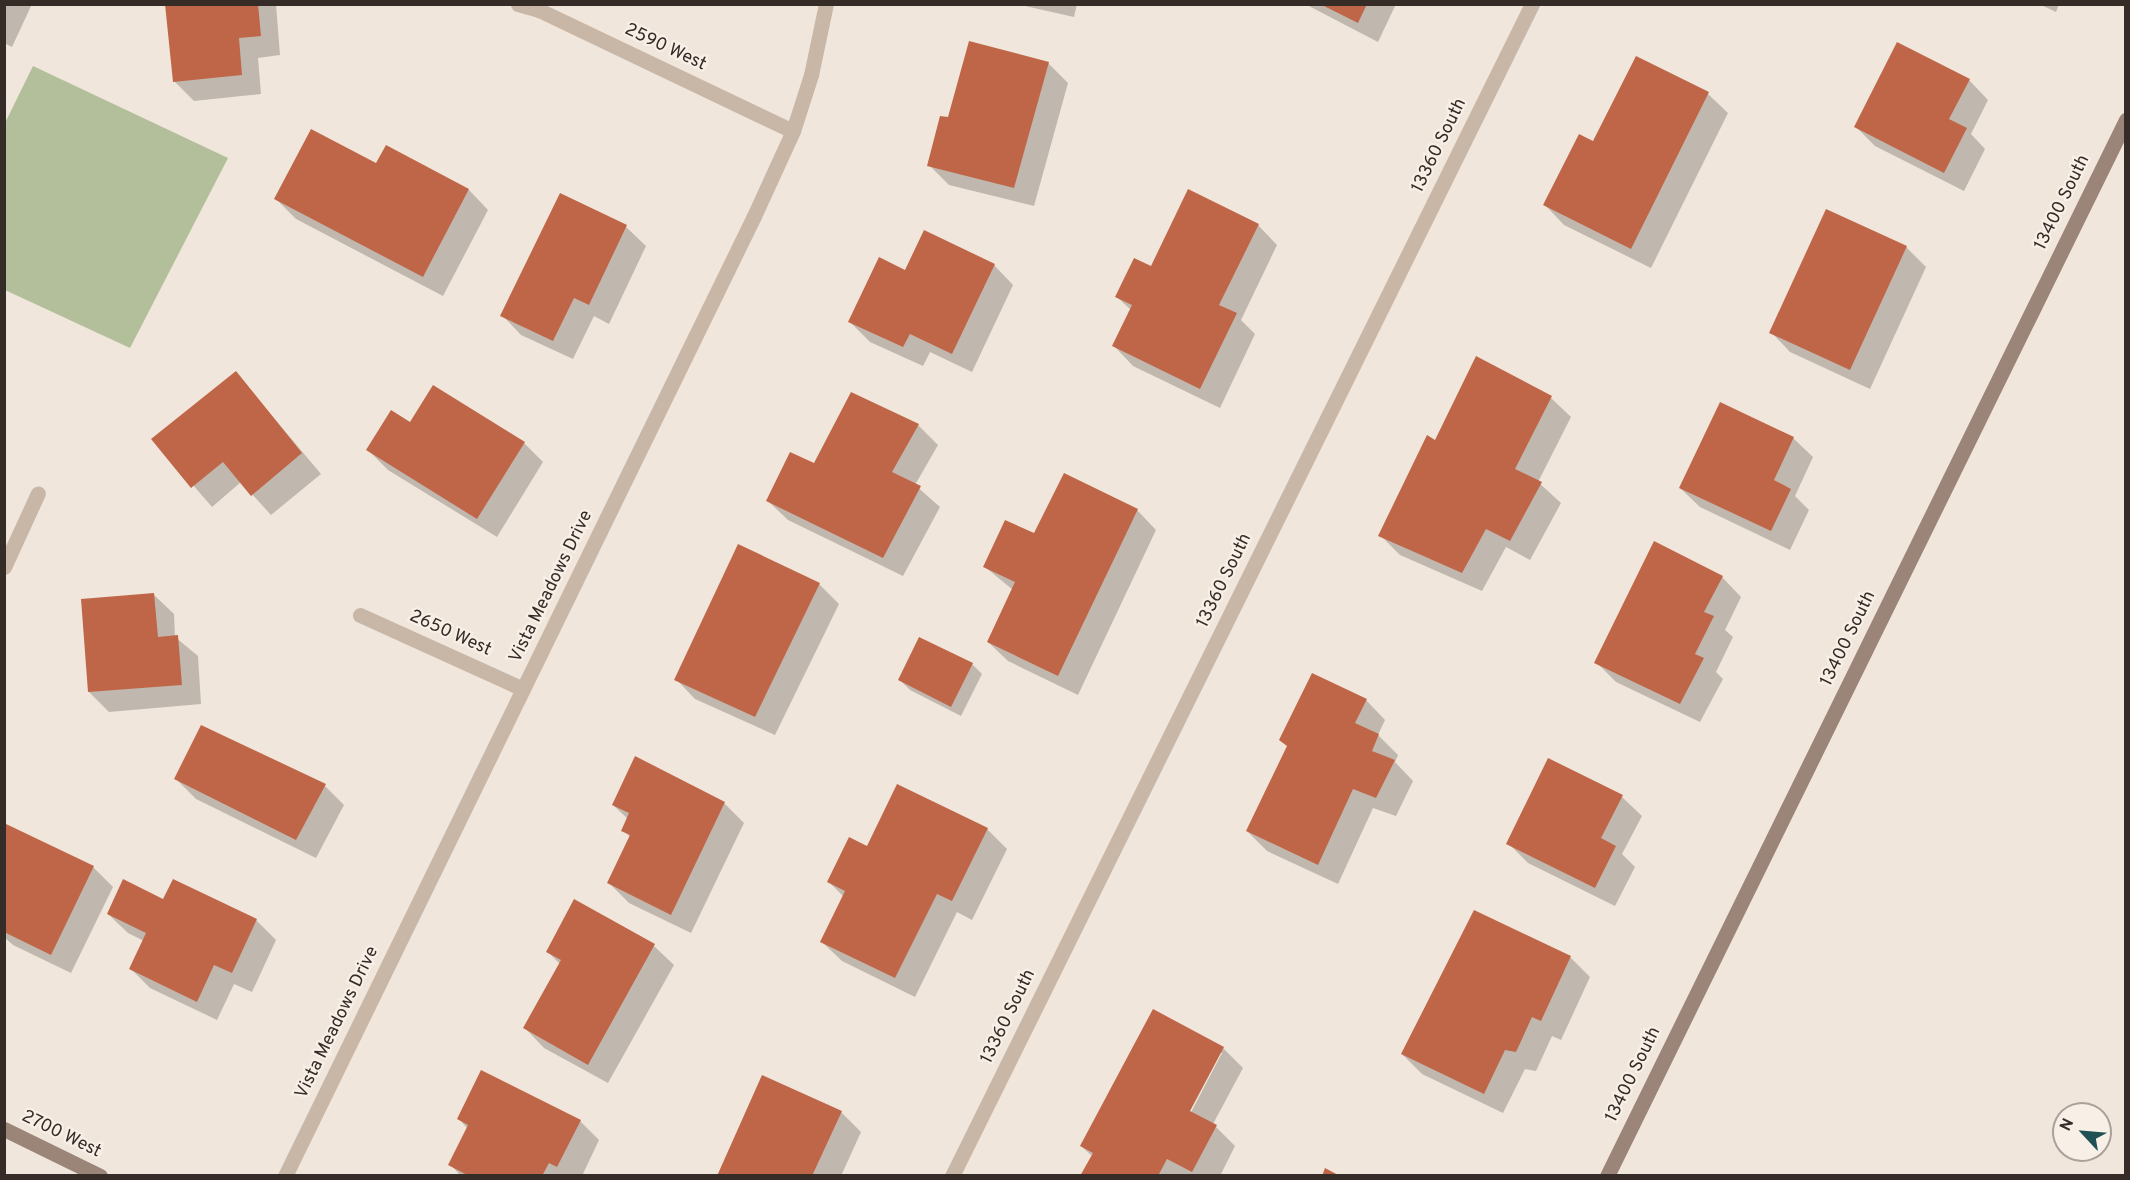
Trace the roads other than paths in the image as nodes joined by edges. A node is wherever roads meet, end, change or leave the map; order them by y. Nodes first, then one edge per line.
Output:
1 (518, 4) edge
2 (826, 4) edge
3 (1532, 4) edge
4 (2126, 120) edge
5 (793, 131) junction
6 (39, 493) dead end
7 (4, 567) edge
8 (360, 615) dead end
9 (523, 689) junction
10 (4, 1129) edge
11 (100, 1176) edge
12 (285, 1176) edge
13 (952, 1176) edge
14 (1607, 1176) edge

1 - 5 street, 2590 West
2 - 5 street, Vista Meadows Drive
3 - 13 street, 13360 South
4 - 14 street, 13400 South
5 - 9 street, Vista Meadows Drive
6 - 7 street
8 - 9 street, 2650 West
9 - 12 street, Vista Meadows Drive
10 - 11 street, 2700 West

